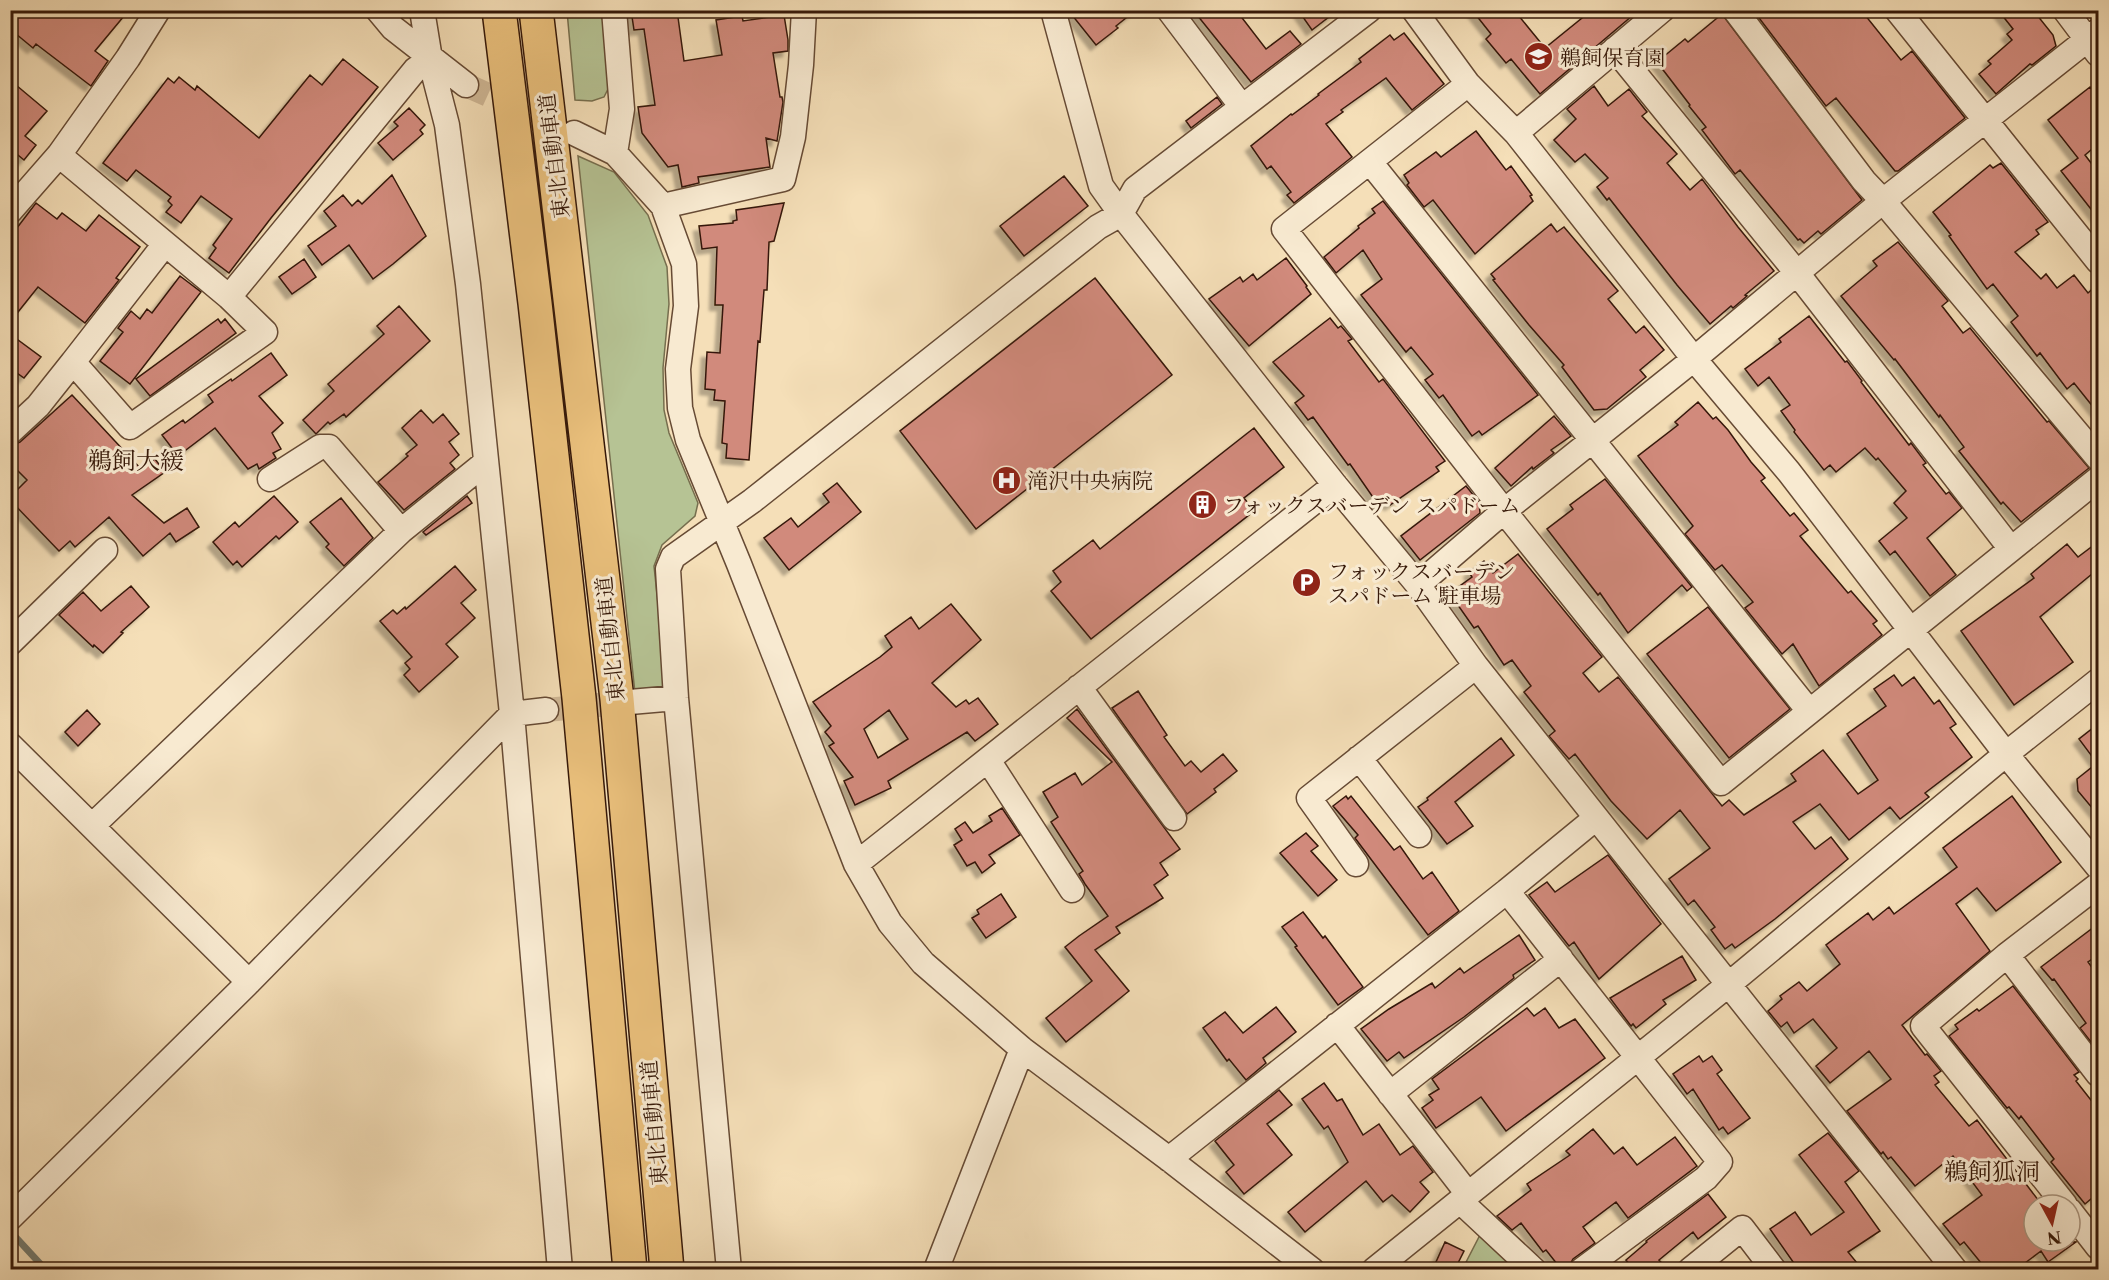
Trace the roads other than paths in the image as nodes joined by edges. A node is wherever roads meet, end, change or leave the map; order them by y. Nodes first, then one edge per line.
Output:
1 (158, 10) edge
2 (378, 10) edge
3 (422, 10) edge
4 (499, 10) edge
5 (536, 10) edge
6 (614, 10) edge
7 (804, 10) edge
8 (1053, 10) edge
9 (1169, 10) edge
10 (1369, 10) edge
11 (1414, 10) edge
12 (1662, 10) edge
13 (1736, 10) edge
14 (1897, 10) edge
15 (2065, 10) edge
16 (2095, 42) edge
17 (1615, 49) junction
18 (430, 59) junction
19 (1468, 84) junction
20 (466, 85) tunnel mouth
21 (1242, 107) junction
22 (1985, 121) junction
23 (1516, 133) junction
24 (574, 134) tunnel mouth
25 (615, 153) junction
26 (59, 155) junction
27 (1370, 162) junction
28 (1883, 201) junction
29 (663, 206) junction
30 (10, 211) edge
31 (1121, 214) junction
32 (165, 244) junction
33 (2098, 261) edge
34 (1797, 273) junction
35 (229, 297) junction
36 (1694, 359) junction
37 (73, 362) junction
38 (10, 432) edge
39 (1592, 439) junction
40 (2098, 459) edge
41 (485, 463) junction
42 (270, 479) dead end
43 (2098, 479) edge
44 (1335, 485) junction
45 (1504, 511) junction
46 (722, 521) junction
47 (401, 531) junction
48 (2011, 549) junction
49 (105, 550) dead end
50 (1418, 585) junction
51 (1911, 630) junction
52 (10, 643) edge
53 (1476, 666) junction
54 (2098, 681) edge
55 (1079, 687) junction
56 (676, 698) junction
57 (630, 702) tunnel mouth
58 (546, 711) tunnel mouth
59 (1809, 711) junction
60 (512, 714) junction
61 (10, 745) edge
62 (2006, 754) junction
63 (1359, 758) junction
64 (988, 760) junction
65 (1174, 818) dead end
66 (1596, 818) junction
67 (92, 826) junction
68 (1419, 835) dead end
69 (856, 864) junction
70 (1356, 864) dead end
71 (2098, 867) edge
72 (2098, 885) edge
73 (1072, 890) dead end
74 (1507, 891) junction
75 (2007, 955) junction
76 (1561, 959) junction
77 (249, 982) junction
78 (1728, 985) junction
79 (1337, 1025) junction
80 (1022, 1049) junction
81 (1638, 1057) junction
82 (2098, 1074) edge
83 (1390, 1094) junction
84 (1169, 1159) junction
85 (2055, 1193) edge
86 (1464, 1198) junction
87 (10, 1218) edge
88 (2082, 1226) edge
89 (2098, 1247) edge
90 (560, 1269) edge
91 (630, 1269) edge
92 (667, 1269) edge
93 (729, 1269) edge
94 (936, 1269) edge
95 (1312, 1269) edge
96 (1374, 1269) edge
97 (1534, 1269) edge
98 (1582, 1269) edge
99 (1690, 1269) edge
100 (1774, 1269) edge
101 (1955, 1269) edge

1 - 26 street
2 - 18 street
3 - 18 street
4 - 91 highway, 東北自動車道
5 - 92 highway, 東北自動車道
6 - 25 street
7 - 29 street
8 - 31 street
9 - 21 street
10 - 21 street
11 - 19 street
12 - 17 street
13 - 28 street
14 - 22 street
15 - 16 street
16 - 22 street
17 - 23 street
17 - 34 street
18 - 20 street
18 - 35 street
18 - 41 street
19 - 23 street
19 - 27 street
21 - 31 street
22 - 28 street
22 - 33 street
23 - 36 street
24 - 25 street
25 - 29 street
26 - 30 street
26 - 32 street
27 - 39 street
27 - 45 street
28 - 34 street
28 - 40 street
29 - 46 street
31 - 44 street
31 - 46 street
32 - 35 street
32 - 37 street
34 - 36 street
34 - 48 street
35 - 37 street
36 - 39 street
36 - 51 street
37 - 38 street
39 - 45 street
39 - 59 street
41 - 47 street
41 - 60 street
42 - 47 street
43 - 48 street
44 - 50 street
44 - 55 street
45 - 50 street
45 - 59 street
46 - 56 street
46 - 69 street
47 - 67 street
48 - 51 street
49 - 52 street
50 - 53 street
51 - 59 street
51 - 62 street
53 - 63 street
53 - 66 street
54 - 62 street
55 - 64 street
55 - 65 street
56 - 57 street
56 - 93 street
58 - 60 street
60 - 77 street
60 - 90 street
61 - 67 street
62 - 71 street
62 - 78 street
63 - 68 street
63 - 70 street
64 - 69 street
64 - 73 street
66 - 74 street
66 - 78 street
67 - 77 street
69 - 80 street
72 - 75 street
74 - 76 street
74 - 79 street
75 - 82 street
75 - 85 street
76 - 81 street
76 - 83 street
77 - 87 street
78 - 81 street
78 - 101 street
79 - 83 street
79 - 84 street
80 - 84 street
80 - 94 street
81 - 86 street
81 - 98 street
83 - 86 street
84 - 95 street
86 - 96 street
86 - 97 street
88 - 89 street
99 - 100 street

